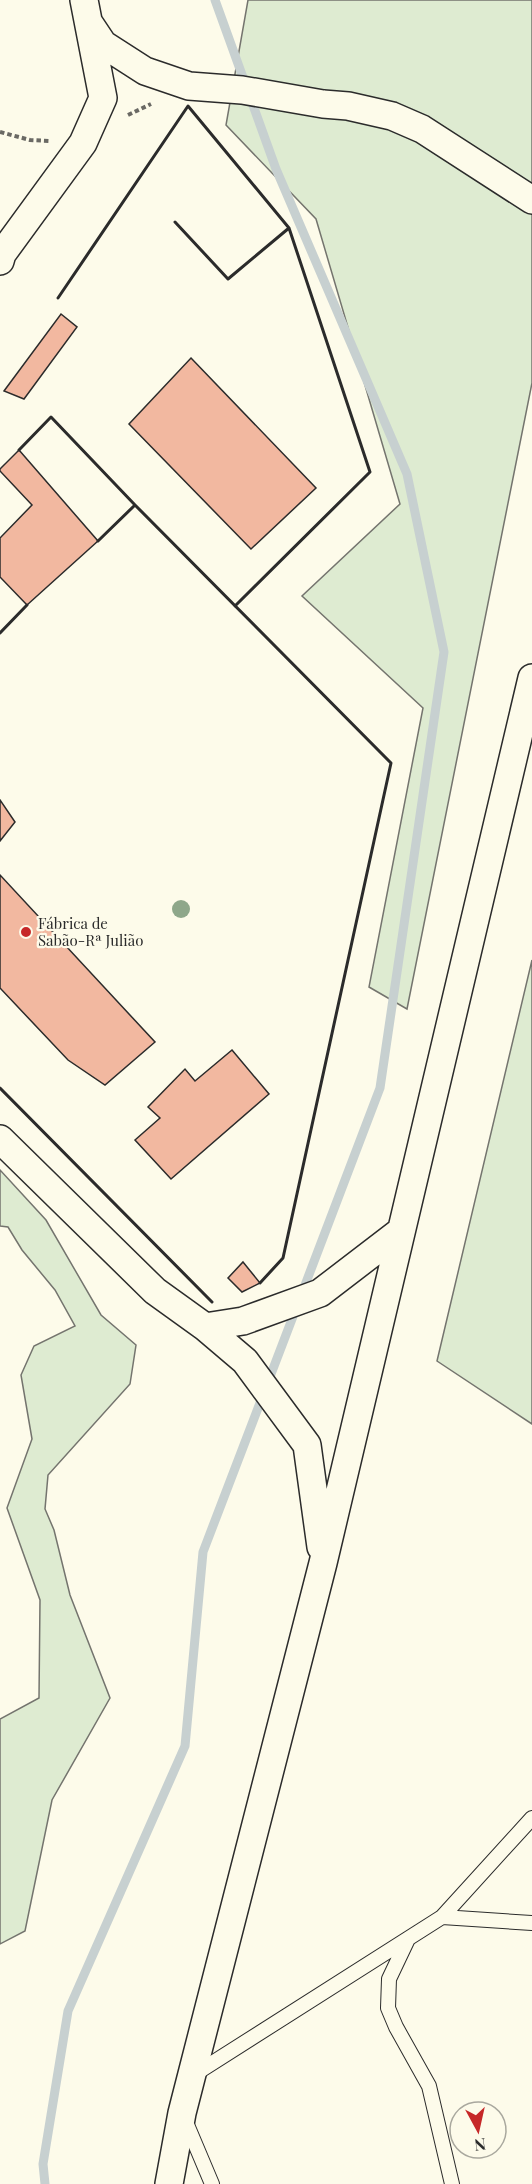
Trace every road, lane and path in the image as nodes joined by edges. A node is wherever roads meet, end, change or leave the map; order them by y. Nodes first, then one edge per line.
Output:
1 (87, 12) edge
2 (532, 200) edge
3 (0, 261) edge
4 (532, 678) edge
5 (0, 1139) edge
6 (401, 1231) junction
7 (205, 1327) junction
8 (323, 1563) junction
9 (532, 1818) edge
10 (442, 1917) junction
11 (532, 1923) edge
12 (408, 1938) junction
13 (193, 2075) junction
14 (182, 2113) junction
15 (169, 2184) edge
16 (212, 2184) edge
17 (452, 2184) edge

1 - 2 street
1 - 3 street
4 - 6 street
5 - 7 street
6 - 7 street
6 - 8 street
7 - 8 street
8 - 13 street
9 - 10 lane
10 - 11 lane
10 - 12 lane
12 - 13 lane
12 - 17 lane
13 - 14 street
14 - 15 street
14 - 16 lane

